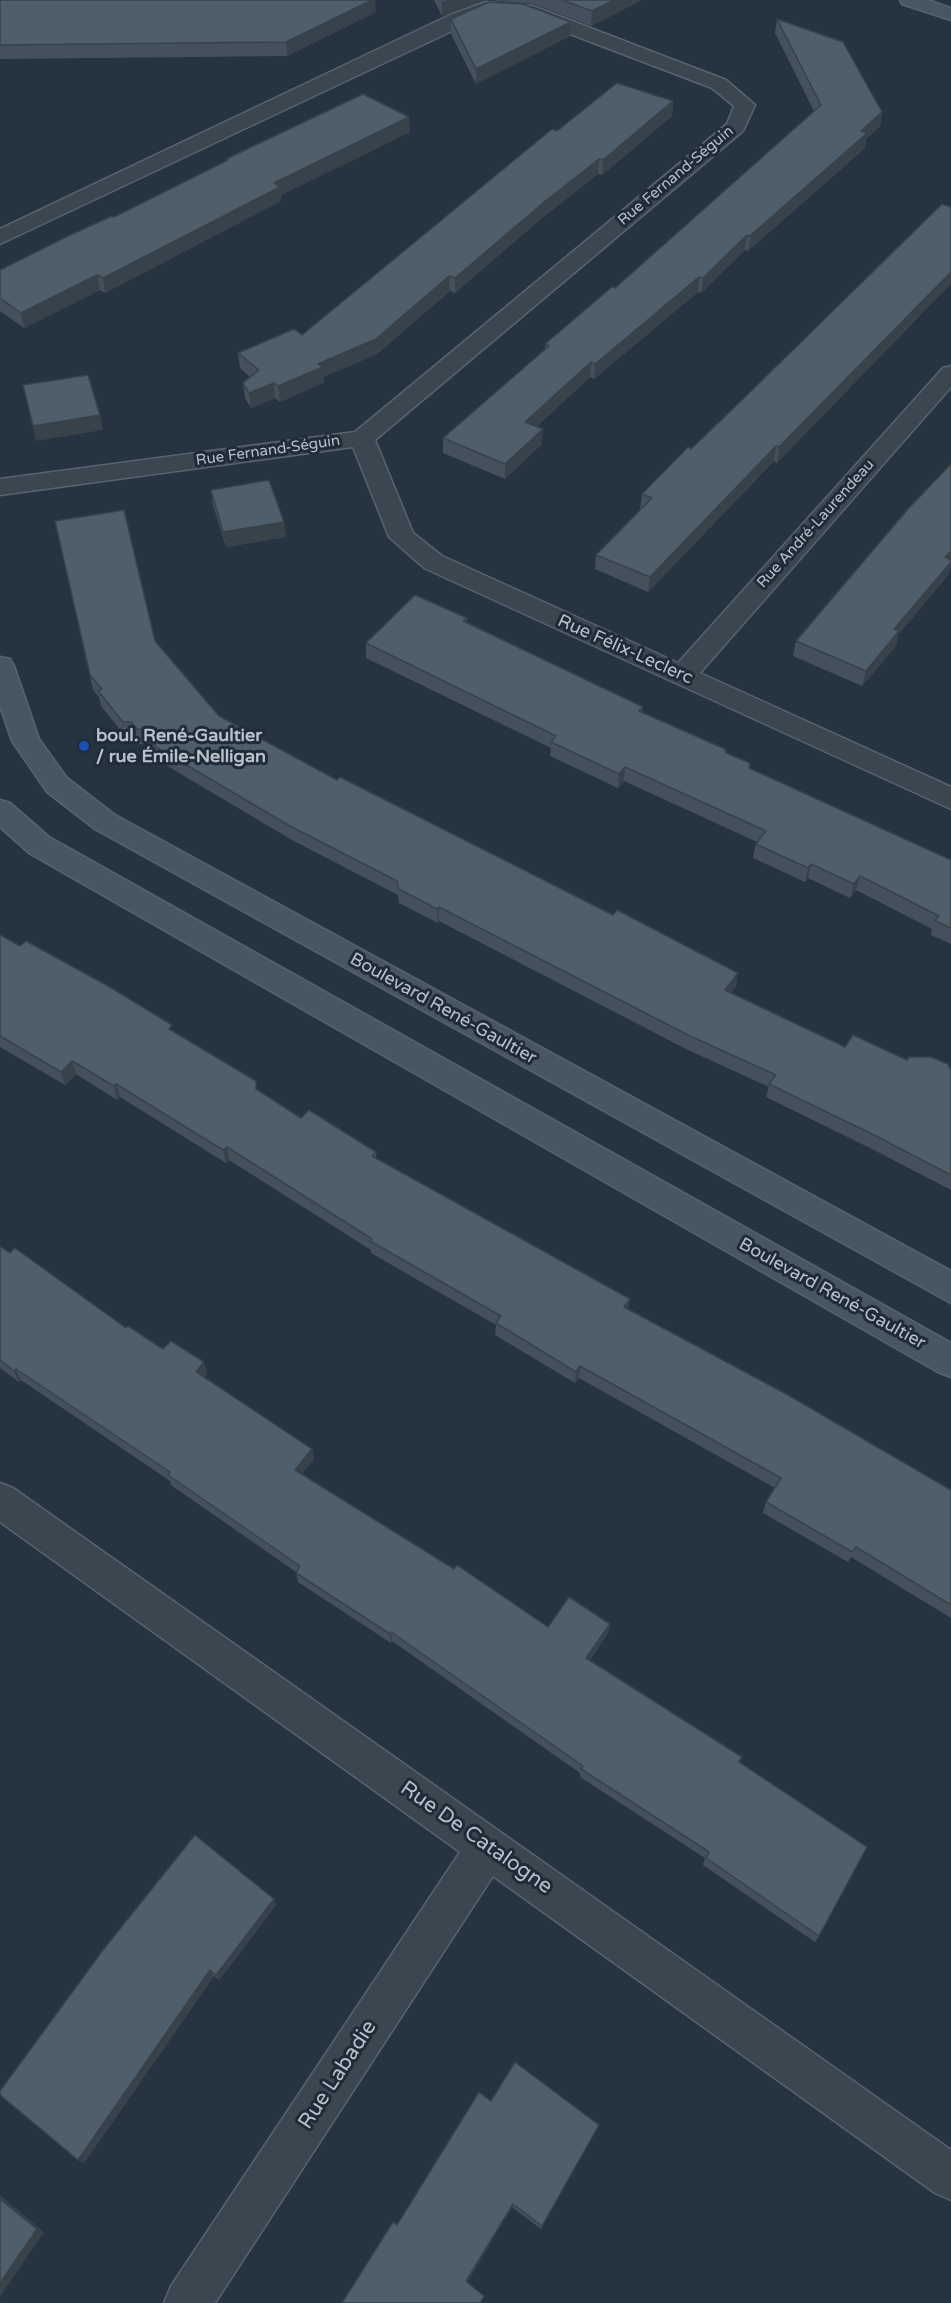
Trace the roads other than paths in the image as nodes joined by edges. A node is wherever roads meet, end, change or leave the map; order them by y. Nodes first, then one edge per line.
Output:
1 (909, 0) edge
2 (951, 14) edge
3 (0, 237) edge
4 (951, 373) edge
5 (362, 438) junction
6 (0, 487) edge
7 (0, 666) edge
8 (682, 676) junction
9 (951, 799) edge
10 (0, 810) edge
11 (951, 1288) edge
12 (951, 1361) edge
13 (0, 1500) edge
14 (488, 1848) junction
15 (951, 2177) edge
16 (188, 2303) edge

1 - 2 street
3 - 5 street, Rue Fernand-Séguin
4 - 8 street, Rue André-Laurendeau
5 - 6 street, Rue Fernand-Séguin
5 - 8 street, Rue Félix-Leclerc
7 - 11 street, Boulevard René-Gaultier
8 - 9 street, Rue Félix-Leclerc
10 - 12 street, Boulevard René-Gaultier
13 - 14 street, Rue De Catalogne
14 - 15 street, Rue De Catalogne
14 - 16 street, Rue Labadie

